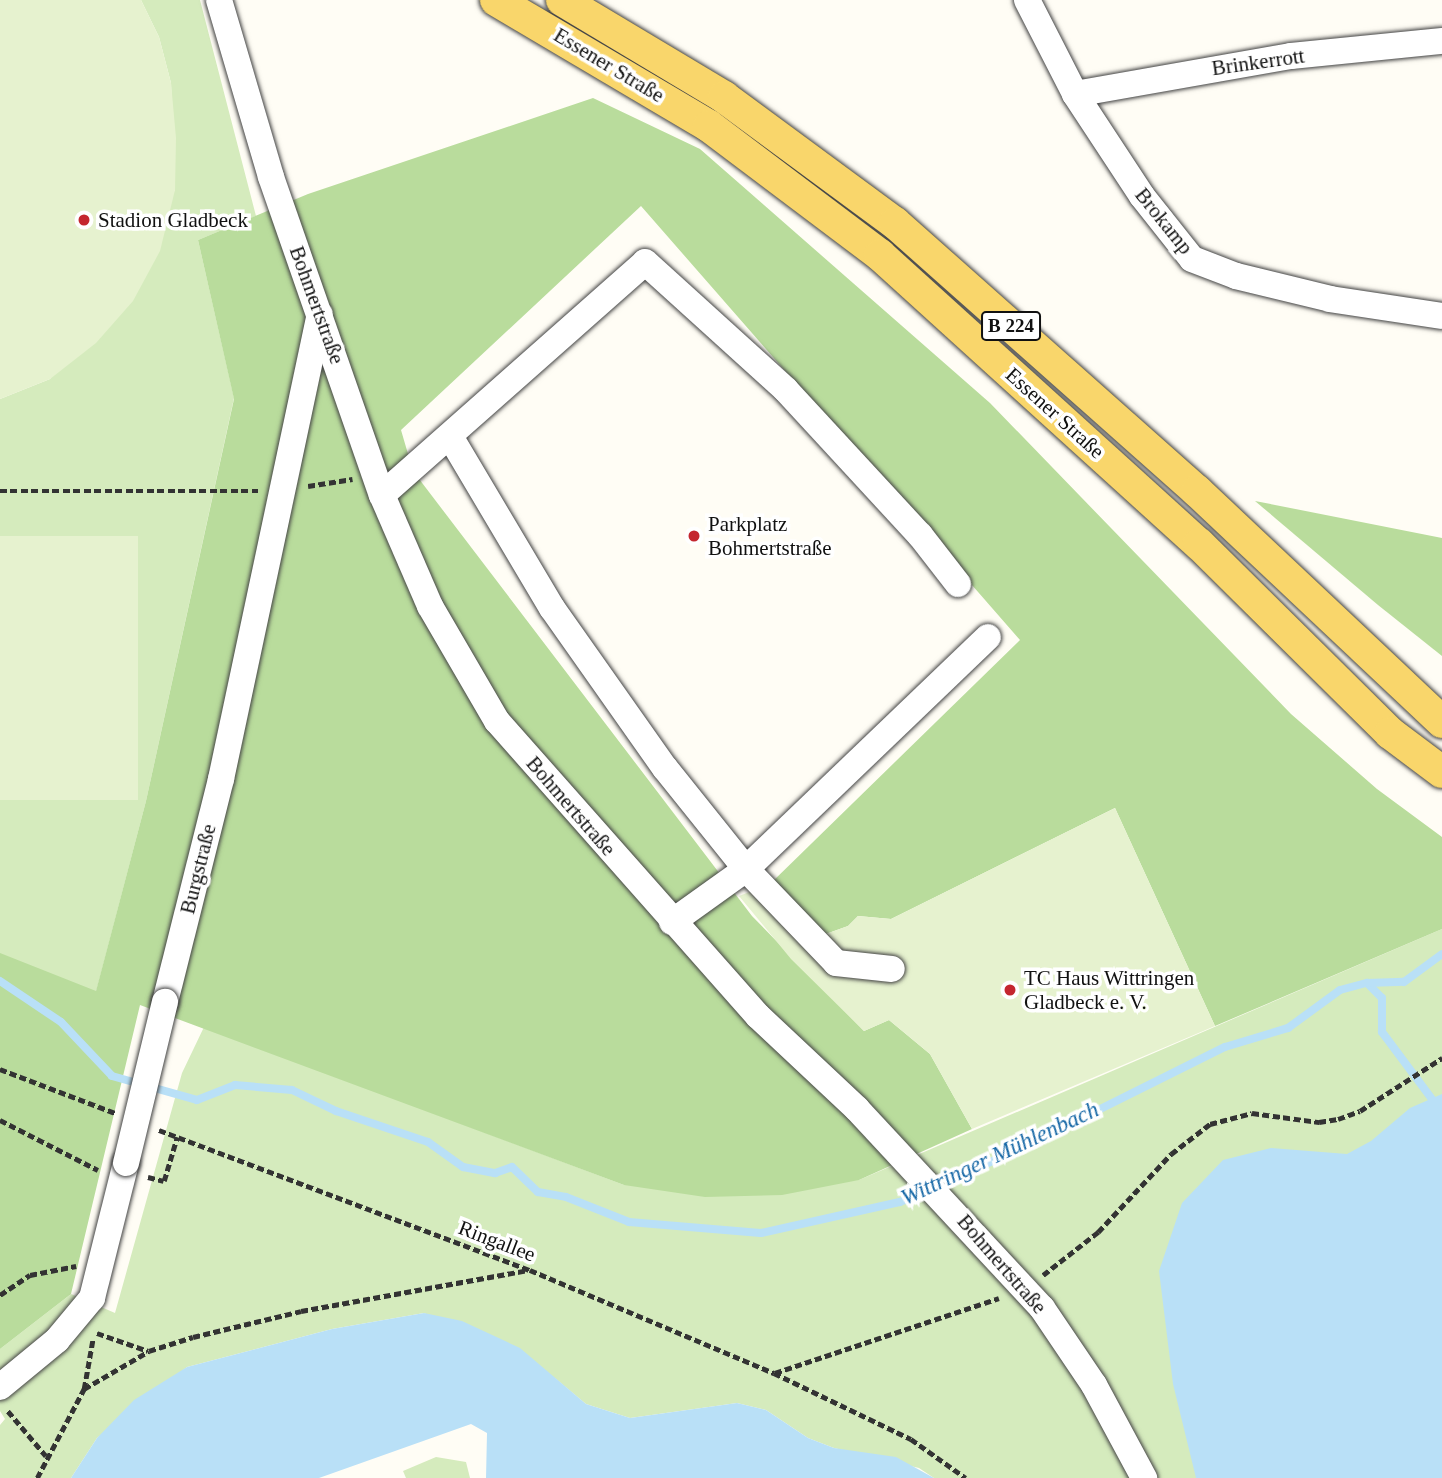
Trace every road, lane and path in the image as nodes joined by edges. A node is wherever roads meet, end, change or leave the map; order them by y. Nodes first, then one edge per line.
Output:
1 (219, 0) edge
2 (496, 0) edge
3 (562, 0) edge
4 (1027, 0) edge
5 (584, 9) edge
6 (1442, 41) edge
7 (1075, 94) junction
8 (321, 312) junction
9 (1442, 316) edge
10 (451, 438) junction
11 (379, 485) junction
12 (0, 491) edge
13 (282, 491) junction
14 (958, 584) dead end
15 (988, 637) dead end
16 (1442, 722) edge
17 (1442, 772) edge
18 (746, 869) junction
19 (679, 930) junction
20 (892, 969) dead end
21 (1442, 1058) edge
22 (0, 1069) edge
23 (127, 1117) dead end
24 (0, 1120) edge
25 (152, 1127) dead end
26 (177, 1137) junction
27 (124, 1171) junction
28 (154, 1179) dead end
29 (530, 1270) junction
30 (99, 1271) junction
31 (1024, 1290) junction
32 (0, 1295) edge
33 (93, 1332) dead end
34 (149, 1351) junction
35 (774, 1373) junction
36 (0, 1387) edge
37 (0, 1402) edge
38 (46, 1456) junction
39 (37, 1478) edge
40 (966, 1478) edge
41 (1144, 1478) edge

1 - 8 street, Bohmertstraße
2 - 17 main road, Essener Straße / B 224
3 - 5 main road, Essener Straße / B 224
4 - 7 street, Brokamp
5 - 16 main road, Essener Straße / B 224
6 - 7 street, Brinkerrott
7 - 9 street, Brokamp
8 - 11 street, Bohmertstraße
8 - 13 street, Burgstraße
10 - 11 street
10 - 14 street
10 - 18 street
11 - 13 path
11 - 19 street, Bohmertstraße
12 - 13 path
13 - 27 street, Burgstraße, bridge
15 - 18 street
18 - 19 street
18 - 20 street
19 - 31 street, Bohmertstraße
21 - 31 path
22 - 23 path
24 - 27 path
25 - 26 path, Ringallee
26 - 28 path
26 - 29 path, Ringallee
27 - 30 street, Burgstraße
29 - 34 path
29 - 35 path, Ringallee
30 - 32 path
30 - 36 street, Burgstraße
31 - 35 path
31 - 41 street, Bohmertstraße
33 - 34 path
34 - 38 path
35 - 40 path, Ringallee
37 - 38 path
38 - 39 path

